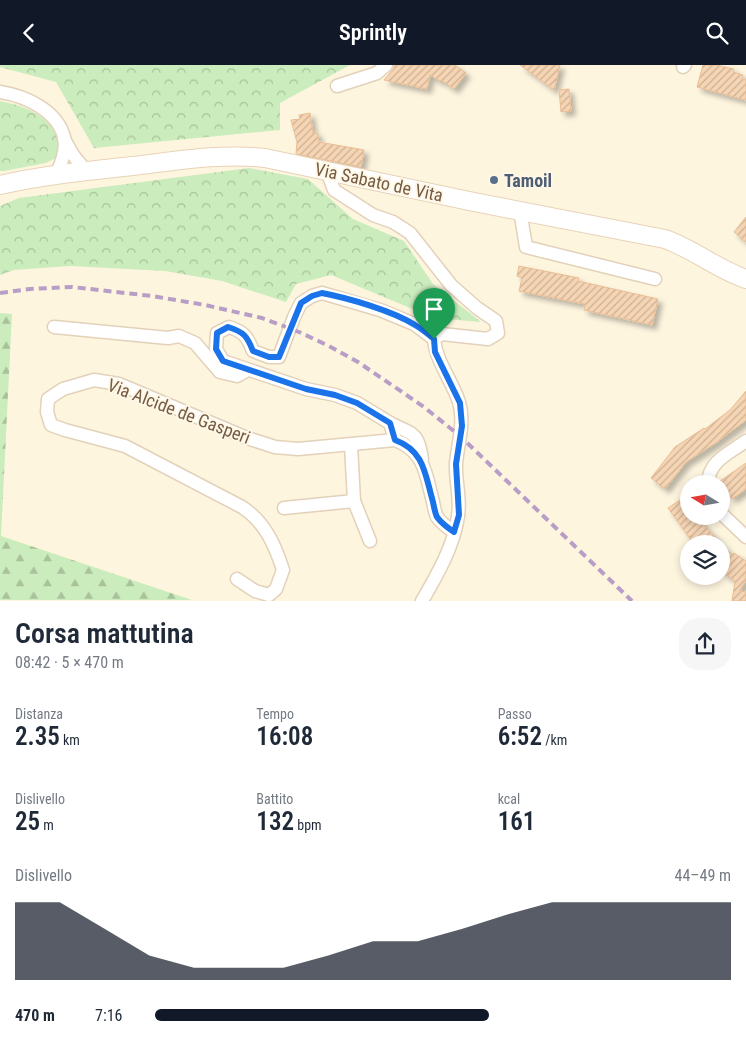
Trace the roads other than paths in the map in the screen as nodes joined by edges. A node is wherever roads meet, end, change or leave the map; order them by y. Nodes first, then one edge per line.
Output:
1 (386, 65) edge
2 (337, 86) dead end
3 (0, 92) edge
4 (64, 139) junction
5 (327, 171) junction
6 (87, 172) junction
7 (56, 175) junction
8 (0, 185) edge
9 (520, 211) junction
10 (654, 279) dead end
11 (746, 279) edge
12 (54, 327) dead end
13 (434, 339) junction
14 (248, 370) junction
15 (390, 423) junction
16 (395, 440) junction
17 (746, 441) edge
18 (351, 445) junction
19 (423, 464) junction
20 (708, 475) edge
21 (354, 501) junction
22 (284, 508) dead end
23 (730, 522) edge
24 (454, 532) junction
25 (746, 537) edge
26 (370, 541) dead end
27 (237, 579) dead end
28 (267, 598) edge
29 (422, 601) edge

1 - 2 street
3 - 4 street
4 - 6 street
4 - 7 street
5 - 6 street, Via Sabato de Vita
5 - 9 street, Via Sabato de Vita
5 - 13 street
6 - 7 street, Via Sabato de Vita
7 - 8 street, Via Sabato de Vita
9 - 10 street
9 - 11 street, Via Sabato de Vita
12 - 14 street
13 - 14 street
13 - 24 street
14 - 15 street
15 - 16 street
15 - 19 street
16 - 18 street, Via Alcide de Gasperi
16 - 19 street
17 - 20 street
18 - 21 street
18 - 28 street, Via Alcide de Gasperi
19 - 24 street
21 - 22 street
21 - 26 street
23 - 25 street
24 - 29 street
27 - 28 street, Via Alcide de Gasperi

